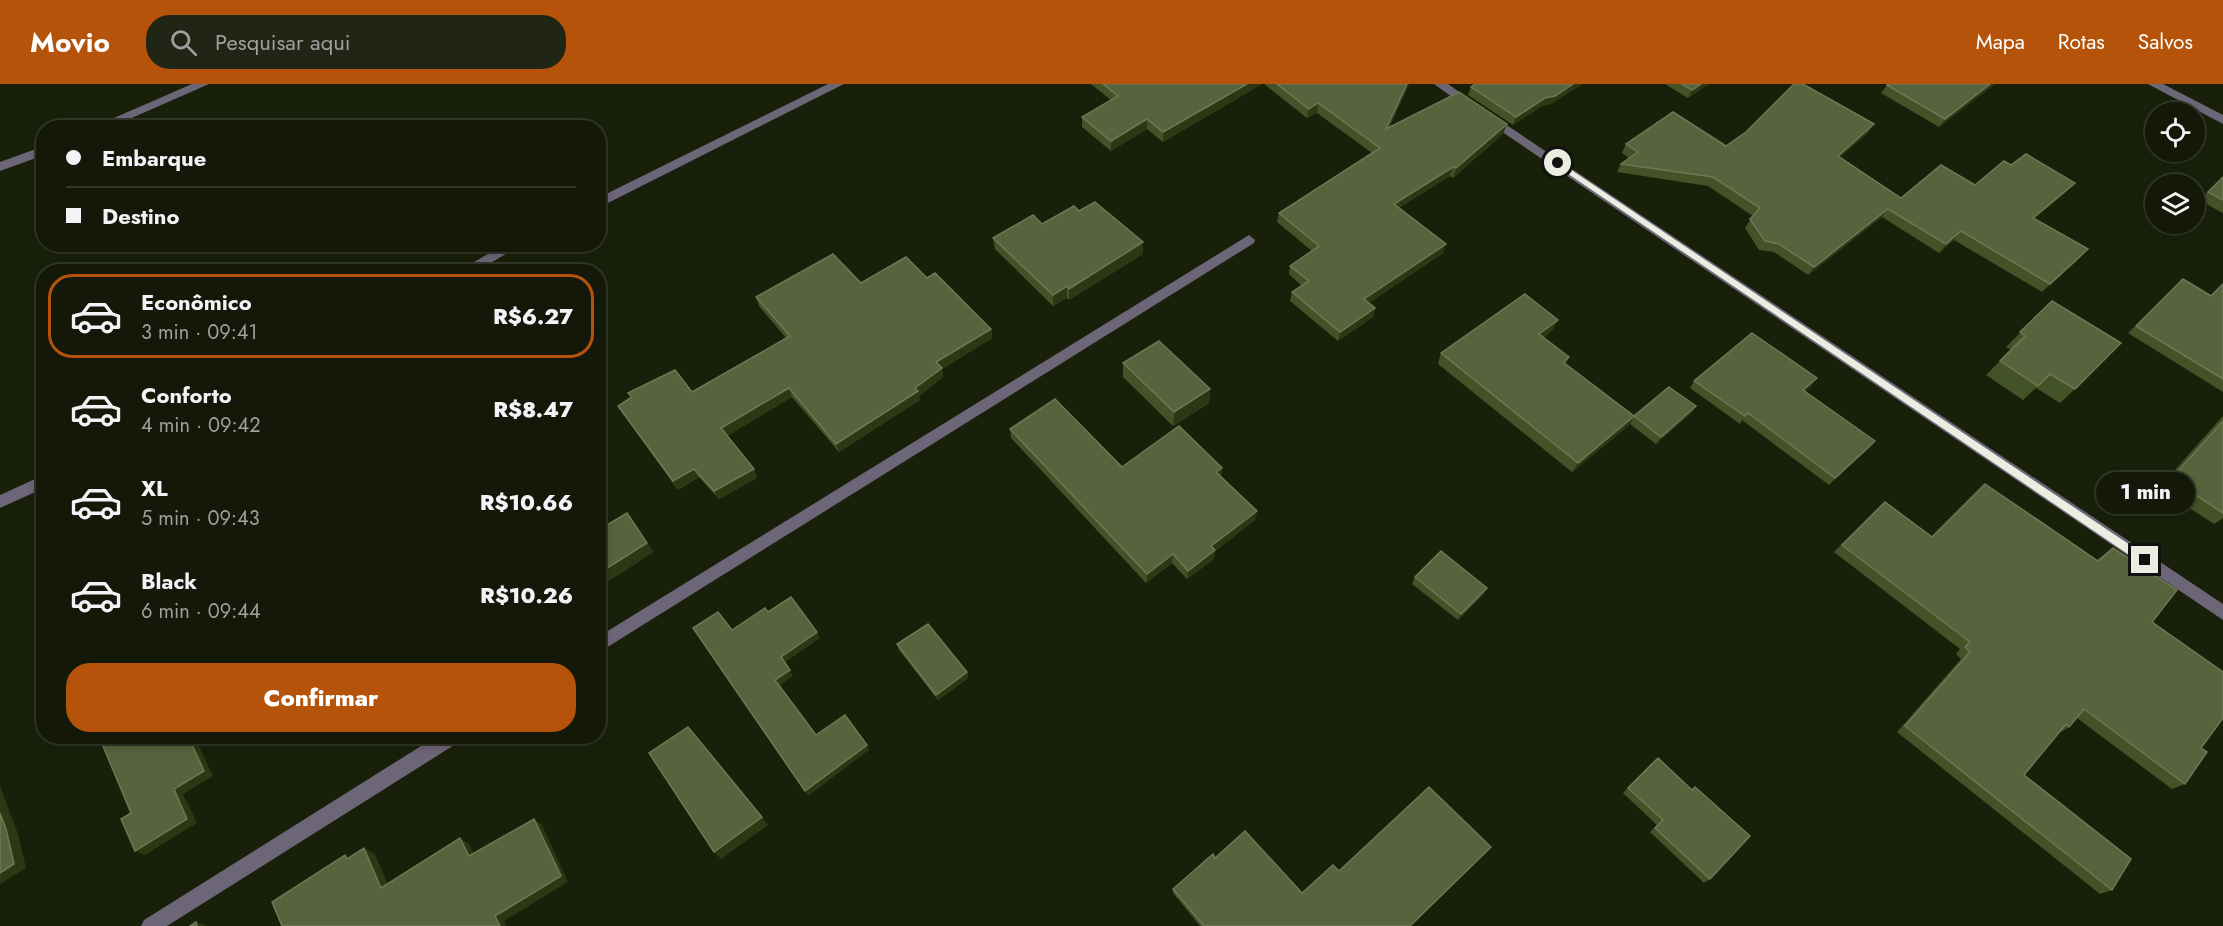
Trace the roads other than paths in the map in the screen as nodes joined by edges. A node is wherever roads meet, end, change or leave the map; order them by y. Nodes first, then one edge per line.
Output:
1 (203, 84) edge
2 (838, 84) edge
3 (1440, 84) edge
4 (2154, 84) edge
5 (116, 120) edge
6 (2223, 120) edge
7 (36, 153) edge
8 (0, 167) edge
9 (606, 200) edge
10 (1249, 240) dead end
11 (502, 252) edge
12 (478, 264) edge
13 (36, 485) edge
14 (0, 502) edge
15 (2223, 613) edge
16 (606, 641) edge
17 (440, 744) edge
18 (150, 926) edge

1 - 5 street
2 - 9 street
3 - 15 street
4 - 6 street
7 - 8 street
10 - 16 street
11 - 12 street
13 - 14 street
17 - 18 street

